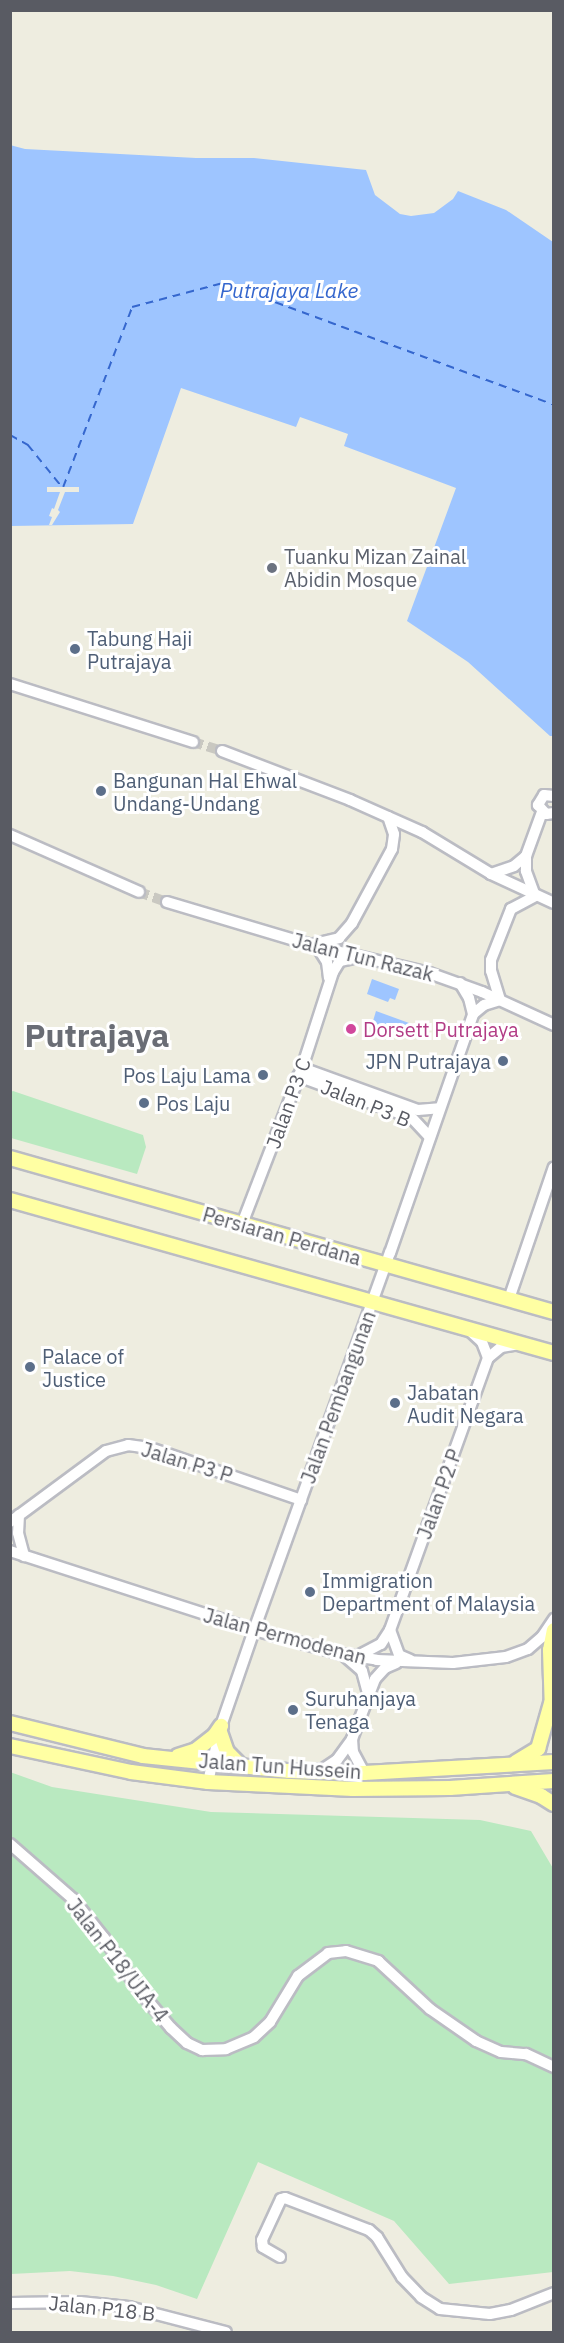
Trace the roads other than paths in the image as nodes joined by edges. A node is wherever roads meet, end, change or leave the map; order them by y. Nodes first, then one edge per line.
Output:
1 (12, 686) edge
2 (192, 742) tunnel mouth
3 (222, 751) tunnel mouth
4 (554, 796) edge
5 (548, 813) edge
6 (388, 817) junction
7 (10, 835) edge
8 (526, 856) junction
9 (491, 874) junction
10 (139, 892) tunnel mouth
11 (535, 896) junction
12 (167, 902) tunnel mouth
13 (554, 903) edge
14 (314, 946) junction
15 (363, 957) junction
16 (329, 981) junction
17 (460, 983) junction
18 (500, 1000) junction
19 (473, 1014) junction
20 (554, 1025) edge
21 (300, 1072) junction
22 (439, 1108) junction
23 (429, 1136) junction
24 (10, 1158) edge
25 (554, 1167) edge
26 (10, 1200) edge
27 (242, 1224) junction
28 (386, 1266) junction
29 (509, 1299) junction
30 (372, 1303) junction
31 (554, 1312) edge
32 (467, 1329) junction
33 (520, 1344) junction
34 (554, 1353) edge
35 (488, 1358) junction
36 (301, 1500) junction
37 (15, 1519) edge
38 (10, 1551) edge
39 (24, 1556) junction
40 (554, 1619) edge
41 (254, 1630) junction
42 (390, 1630) junction
43 (554, 1630) edge
44 (552, 1650) edge
45 (341, 1654) junction
46 (354, 1657) junction
47 (407, 1661) junction
48 (368, 1694) junction
49 (551, 1703) junction
50 (10, 1723) edge
51 (554, 1728) edge
52 (221, 1729) junction
53 (352, 1739) junction
54 (10, 1746) edge
55 (143, 1756) junction
56 (211, 1762) junction
57 (554, 1762) edge
58 (242, 1767) junction
59 (490, 1767) junction
60 (322, 1770) junction
61 (364, 1773) junction
62 (554, 1781) edge
63 (208, 1782) junction
64 (508, 1785) junction
65 (554, 1804) edge
66 (10, 1844) edge
67 (554, 2067) edge
68 (280, 2257) dead end
69 (554, 2293) edge
70 (10, 2303) edge
71 (201, 2329) edge
72 (226, 2332) edge

1 - 2 street
3 - 6 street
4 - 5 street
5 - 8 street
6 - 9 street
6 - 14 street
7 - 10 street
8 - 9 street
8 - 11 street
9 - 11 street
11 - 13 street
11 - 18 street
12 - 14 street, Jalan Tun Razak
14 - 15 street, Jalan Tun Razak
14 - 16 street
15 - 16 street, Jalan P3 C
15 - 17 street, Jalan Tun Razak
16 - 21 street, Jalan P3 C
17 - 18 street, Jalan Tun Razak
17 - 19 street
18 - 19 street
18 - 20 street, Jalan Tun Razak
19 - 22 street, Jalan Pembangunan
21 - 22 street, Jalan P3 B
21 - 23 street, Jalan P3 B
21 - 27 street, Jalan P3 C
22 - 23 street, Jalan Pembangunan
23 - 28 street, Jalan Pembangunan
24 - 27 main road, Persiaran Perdana
25 - 29 street
26 - 30 main road, Persiaran Perdana
27 - 28 main road, Persiaran Perdana
28 - 29 main road, Persiaran Perdana
28 - 30 street, Jalan Pembangunan
29 - 31 main road, Persiaran Perdana
30 - 32 main road, Persiaran Perdana
30 - 36 street, Jalan Pembangunan
32 - 33 main road, Persiaran Perdana
32 - 35 street
33 - 34 main road, Persiaran Perdana
33 - 35 street
35 - 42 street, Jalan P2 P
36 - 37 street, Jalan P3 P
36 - 41 street, Jalan Pembangunan
37 - 39 street, Jalan P3 P
38 - 39 street, Jalan Permodenan
39 - 41 street, Jalan Permodenan
40 - 47 street, Jalan Permodenan
41 - 45 street, Jalan Permodenan
41 - 52 street, Jalan Pembangunan
42 - 46 street, Jalan P2 P
42 - 47 street
43 - 44 main road
44 - 49 main road
45 - 46 street, Jalan Permodenan
45 - 48 street
46 - 47 street, Jalan Permodenan
47 - 48 street
48 - 53 street
49 - 51 main road
49 - 59 main road
50 - 55 main road, Jalan Tun Hussein
52 - 55 main road
52 - 56 street, Jalan Pembangunan
52 - 58 main road
53 - 60 street
53 - 61 street
54 - 63 main road, Jalan Tun Hussein
55 - 56 main road, Jalan Tun Hussein
56 - 58 main road, Jalan Tun Hussein
56 - 63 street, Jalan Pembangunan
57 - 59 main road, Jalan Tun Hussein
58 - 60 main road, Jalan Tun Hussein
59 - 61 main road, Jalan Tun Hussein
60 - 61 main road, Jalan Tun Hussein
62 - 64 main road, Jalan Tun Hussein
63 - 64 main road, Jalan Tun Hussein
64 - 65 main road
66 - 67 street, Jalan P18/UIA-4
68 - 69 street
70 - 71 street, Jalan P18 B
71 - 72 street, Jalan P18 B

